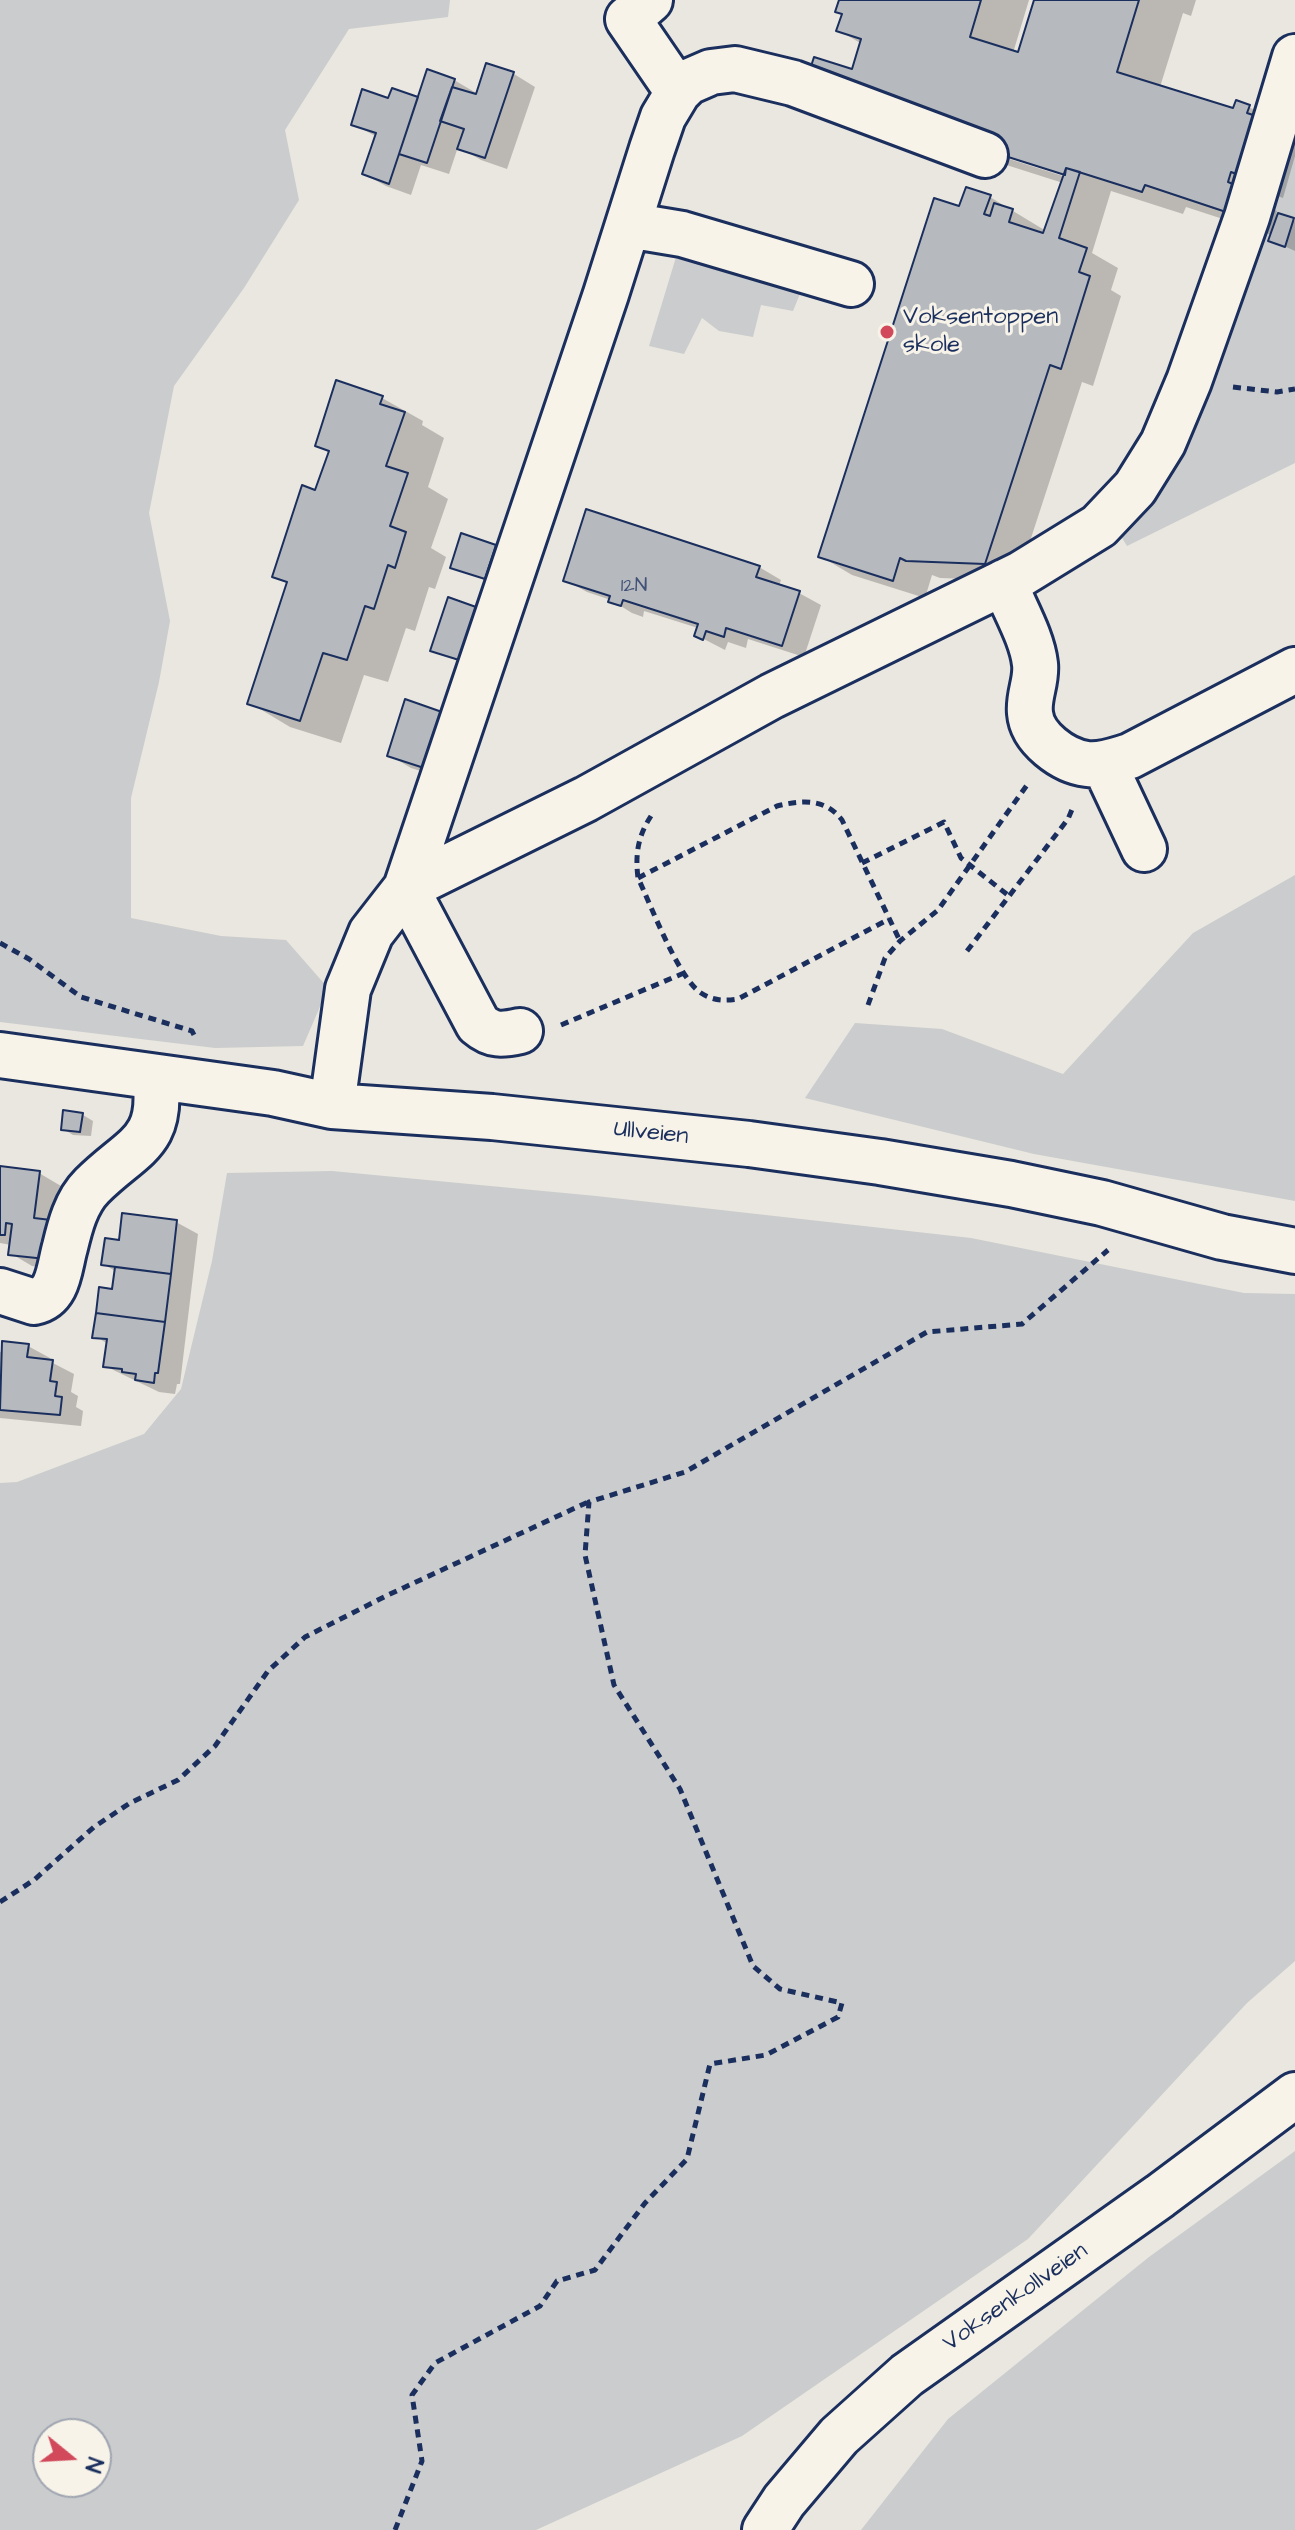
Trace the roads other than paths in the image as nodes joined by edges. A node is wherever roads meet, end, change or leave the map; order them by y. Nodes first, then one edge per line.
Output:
1 (650, 0) edge
2 (1295, 57) edge
3 (678, 92) junction
4 (985, 155) dead end
5 (628, 225) junction
6 (851, 284) dead end
7 (1004, 582) junction
8 (1295, 670) edge
9 (1093, 763) junction
10 (1144, 849) dead end
11 (406, 888) junction
12 (536, 1030) road end
13 (0, 1055) edge
14 (155, 1077) junction
15 (332, 1106) junction
16 (1295, 1251) edge
17 (0, 1291) edge
18 (1295, 2095) edge
19 (765, 2530) edge

1 - 3 street
2 - 7 street
3 - 4 street
3 - 5 street
5 - 6 street
5 - 11 street
7 - 9 street
7 - 11 street
8 - 9 street
9 - 10 street
11 - 12 street
11 - 15 street
13 - 14 street, Ullveien
14 - 15 street, Ullveien
14 - 17 street
15 - 16 street, Ullveien
18 - 19 street, Voksenkollveien

